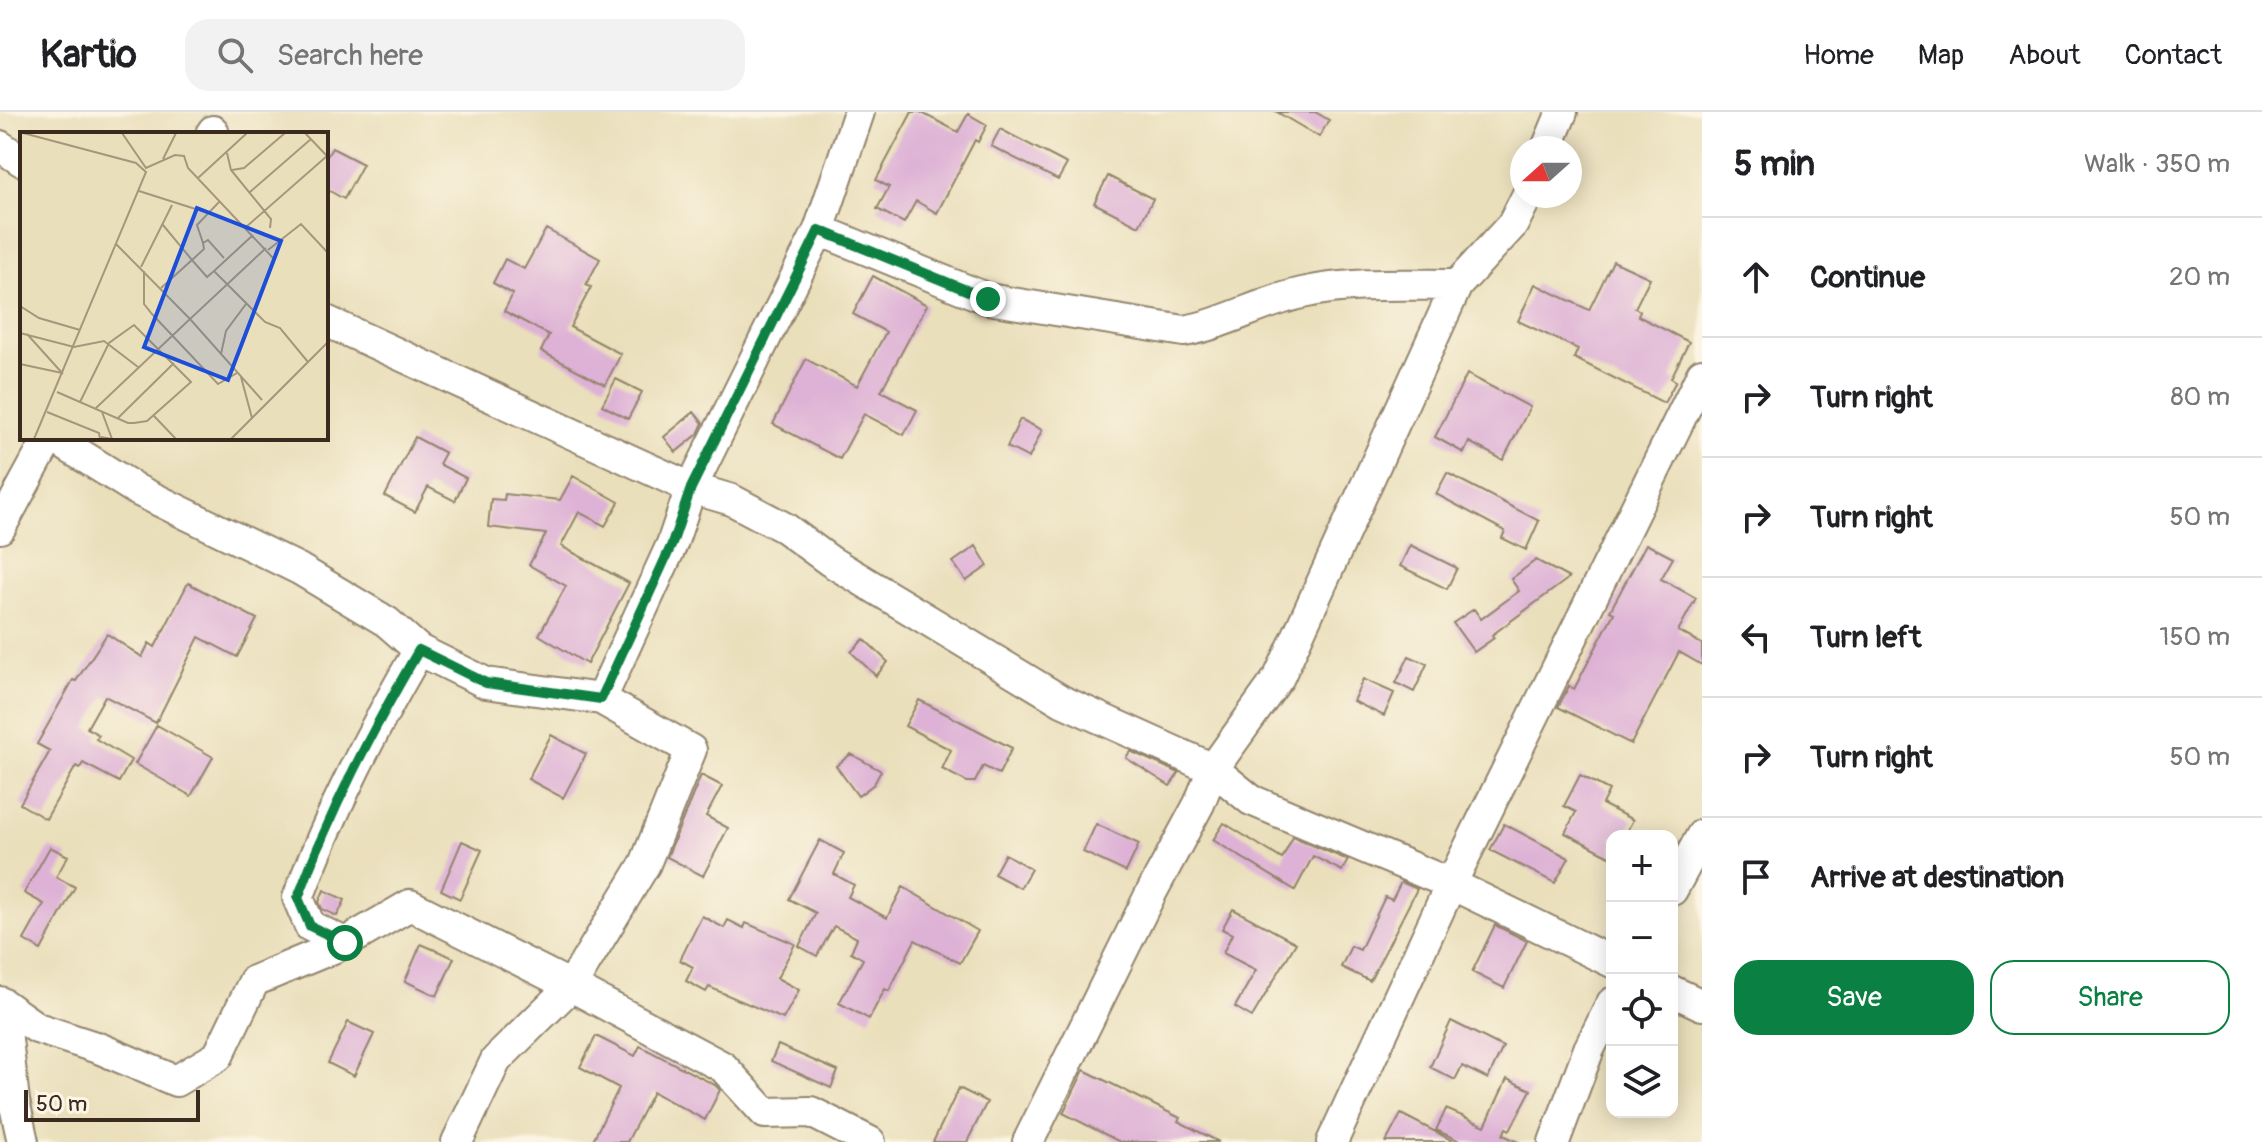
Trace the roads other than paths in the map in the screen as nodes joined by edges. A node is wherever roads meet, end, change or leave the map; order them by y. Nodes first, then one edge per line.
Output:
1 (859, 112) edge
2 (1562, 112) edge
3 (1552, 136) edge
4 (0, 146) edge
5 (20, 160) edge
6 (1521, 208) edge
7 (819, 230) junction
8 (1457, 285) junction
9 (328, 322) edge
10 (1702, 374) edge
11 (51, 440) edge
12 (55, 440) edge
13 (691, 488) junction
14 (0, 528) edge
15 (419, 650) junction
16 (601, 699) junction
17 (1213, 769) junction
18 (1702, 835) edge
19 (1678, 879) edge
20 (1451, 884) junction
21 (345, 943) junction
22 (1606, 959) edge
23 (571, 986) junction
24 (1678, 994) edge
25 (2, 1003) edge
26 (1702, 1005) edge
27 (1606, 1015) edge
28 (23, 1142) edge
29 (457, 1142) edge
30 (870, 1142) edge
31 (1028, 1142) edge
32 (1332, 1142) edge
33 (1554, 1142) edge

1 - 7 street
2 - 3 street
4 - 5 street
6 - 8 street
7 - 8 street
7 - 13 street
8 - 17 street
9 - 13 street
10 - 20 street
11 - 14 street
12 - 15 street
13 - 16 street
13 - 17 street
15 - 16 street
15 - 21 street
16 - 23 street
17 - 20 street
17 - 31 street
18 - 19 street
20 - 22 street
20 - 32 street
21 - 23 street
21 - 25 street
23 - 29 street
23 - 30 street
24 - 26 street
25 - 28 street
27 - 33 street

